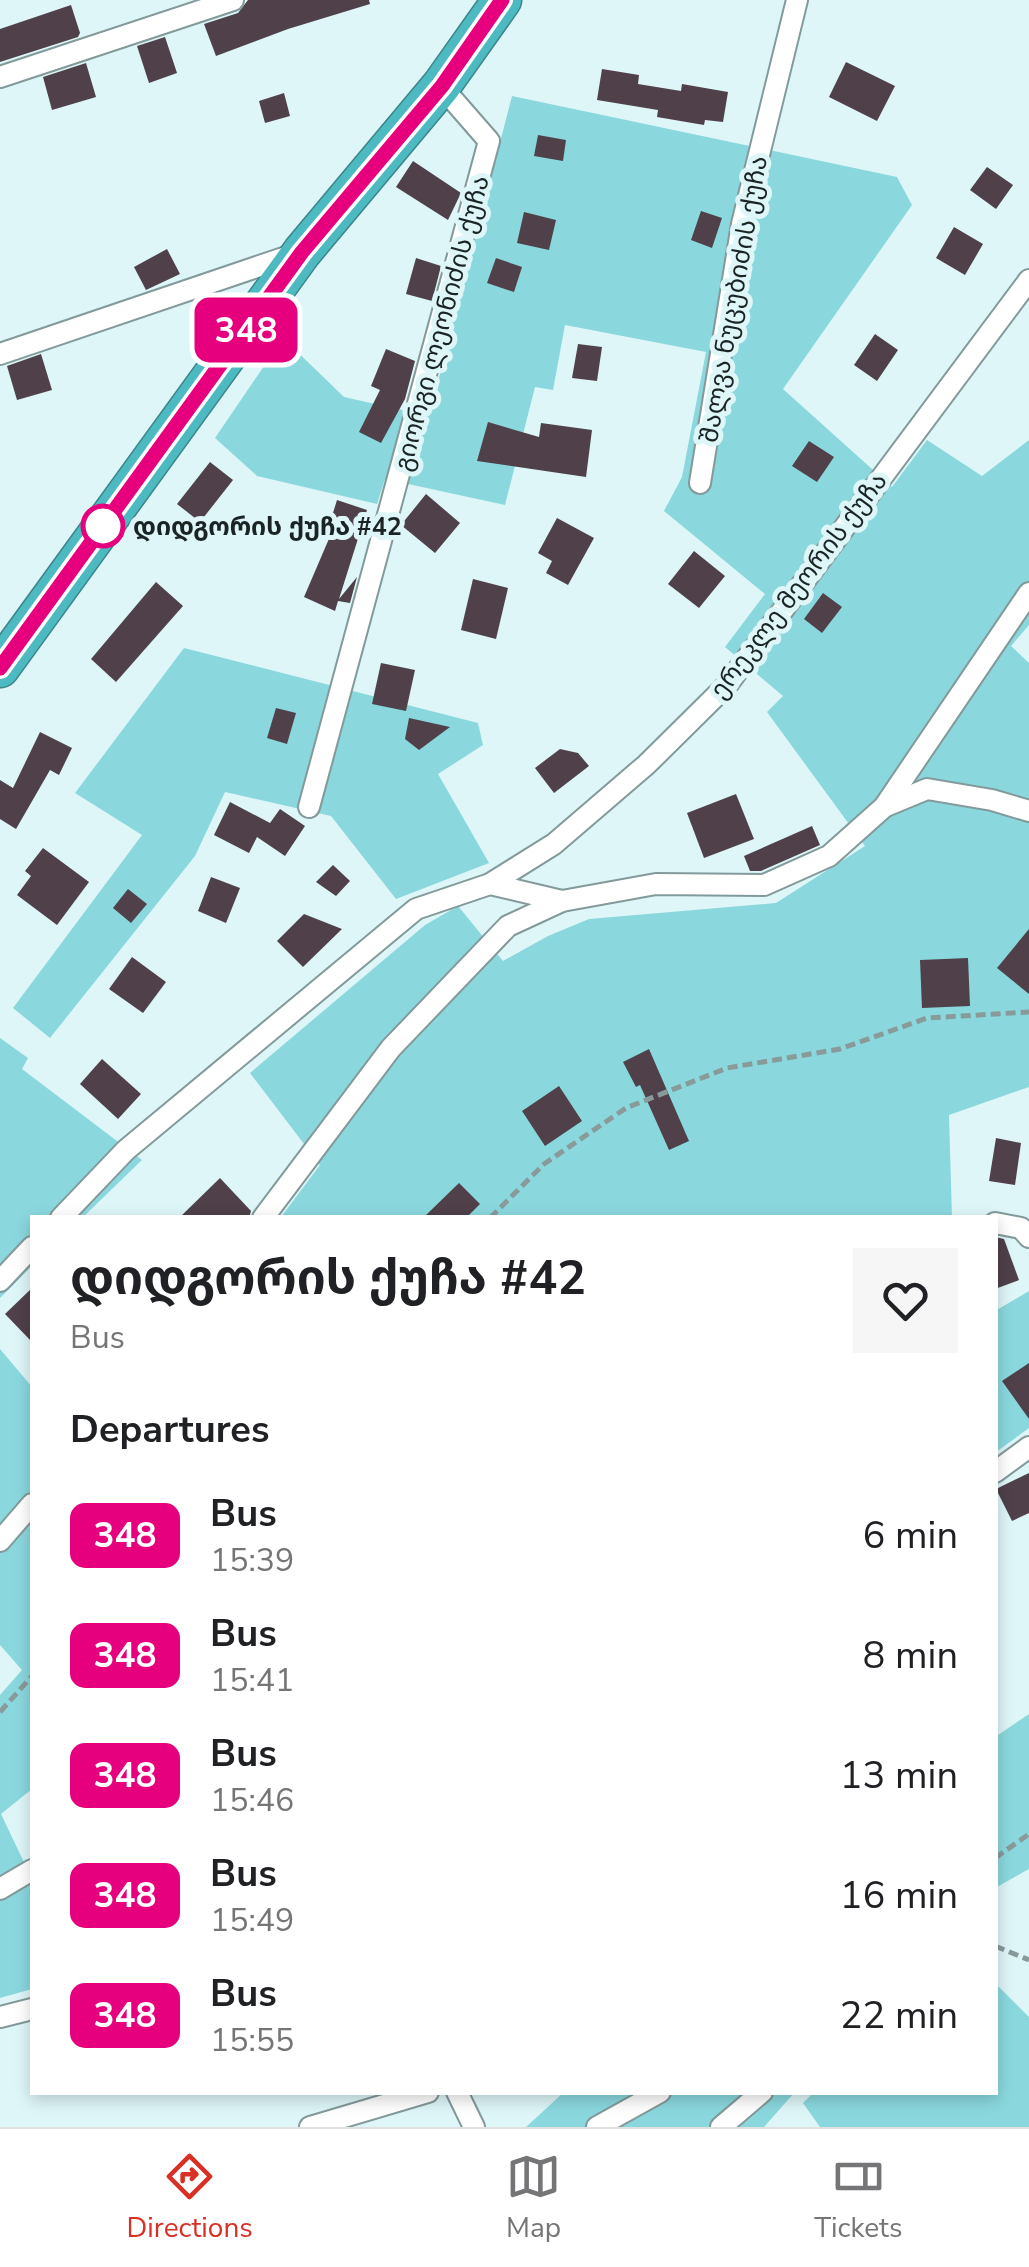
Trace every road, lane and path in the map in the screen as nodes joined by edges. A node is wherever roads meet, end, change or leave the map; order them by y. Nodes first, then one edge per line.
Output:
1 (234, 0) edge
2 (502, 0) edge
3 (797, 0) edge
4 (0, 77) edge
5 (442, 86) junction
6 (302, 252) junction
7 (1029, 280) edge
8 (0, 354) edge
9 (700, 482) dead end
10 (1029, 594) edge
11 (0, 668) edge
12 (309, 807) dead end
13 (884, 807) junction
14 (1029, 811) edge
15 (490, 884) junction
16 (562, 901) junction
17 (1029, 1012) edge
18 (64, 1215) edge
19 (264, 1215) edge
20 (493, 1215) edge
21 (998, 1224) edge
22 (1029, 1237) edge
23 (30, 1249) edge
24 (0, 1281) edge
25 (1029, 1447) edge
26 (998, 1470) edge
27 (30, 1506) edge
28 (0, 1542) edge
29 (30, 1678) edge
30 (0, 1712) edge
31 (1029, 1834) edge
32 (998, 1856) edge
33 (30, 1871) edge
34 (0, 1889) edge
35 (998, 1947) edge
36 (1029, 1960) edge
37 (30, 2009) edge
38 (0, 2017) edge
39 (418, 2095) edge
40 (458, 2095) edge
41 (655, 2095) edge
42 (758, 2095) edge
43 (310, 2127) edge
44 (474, 2127) edge
45 (596, 2127) edge
46 (721, 2127) edge

1 - 4 street
2 - 5 highway
3 - 9 street, შალვა ნუცუბიძის ქუჩა
5 - 6 highway
5 - 12 street, გიორგი ლეონიძის ქუჩა
6 - 8 street
6 - 11 highway
7 - 15 street, ერეკლე მეორის ქუჩა
10 - 13 street
13 - 14 street
13 - 16 street
15 - 16 street
15 - 18 street, ერეკლე მეორის ქუჩა
16 - 19 street
17 - 20 path
21 - 22 street
23 - 24 street
25 - 26 street
27 - 28 street
29 - 30 path
31 - 32 path
33 - 34 street
35 - 36 path
37 - 38 street
39 - 43 street
40 - 44 street
41 - 45 street
42 - 46 street

